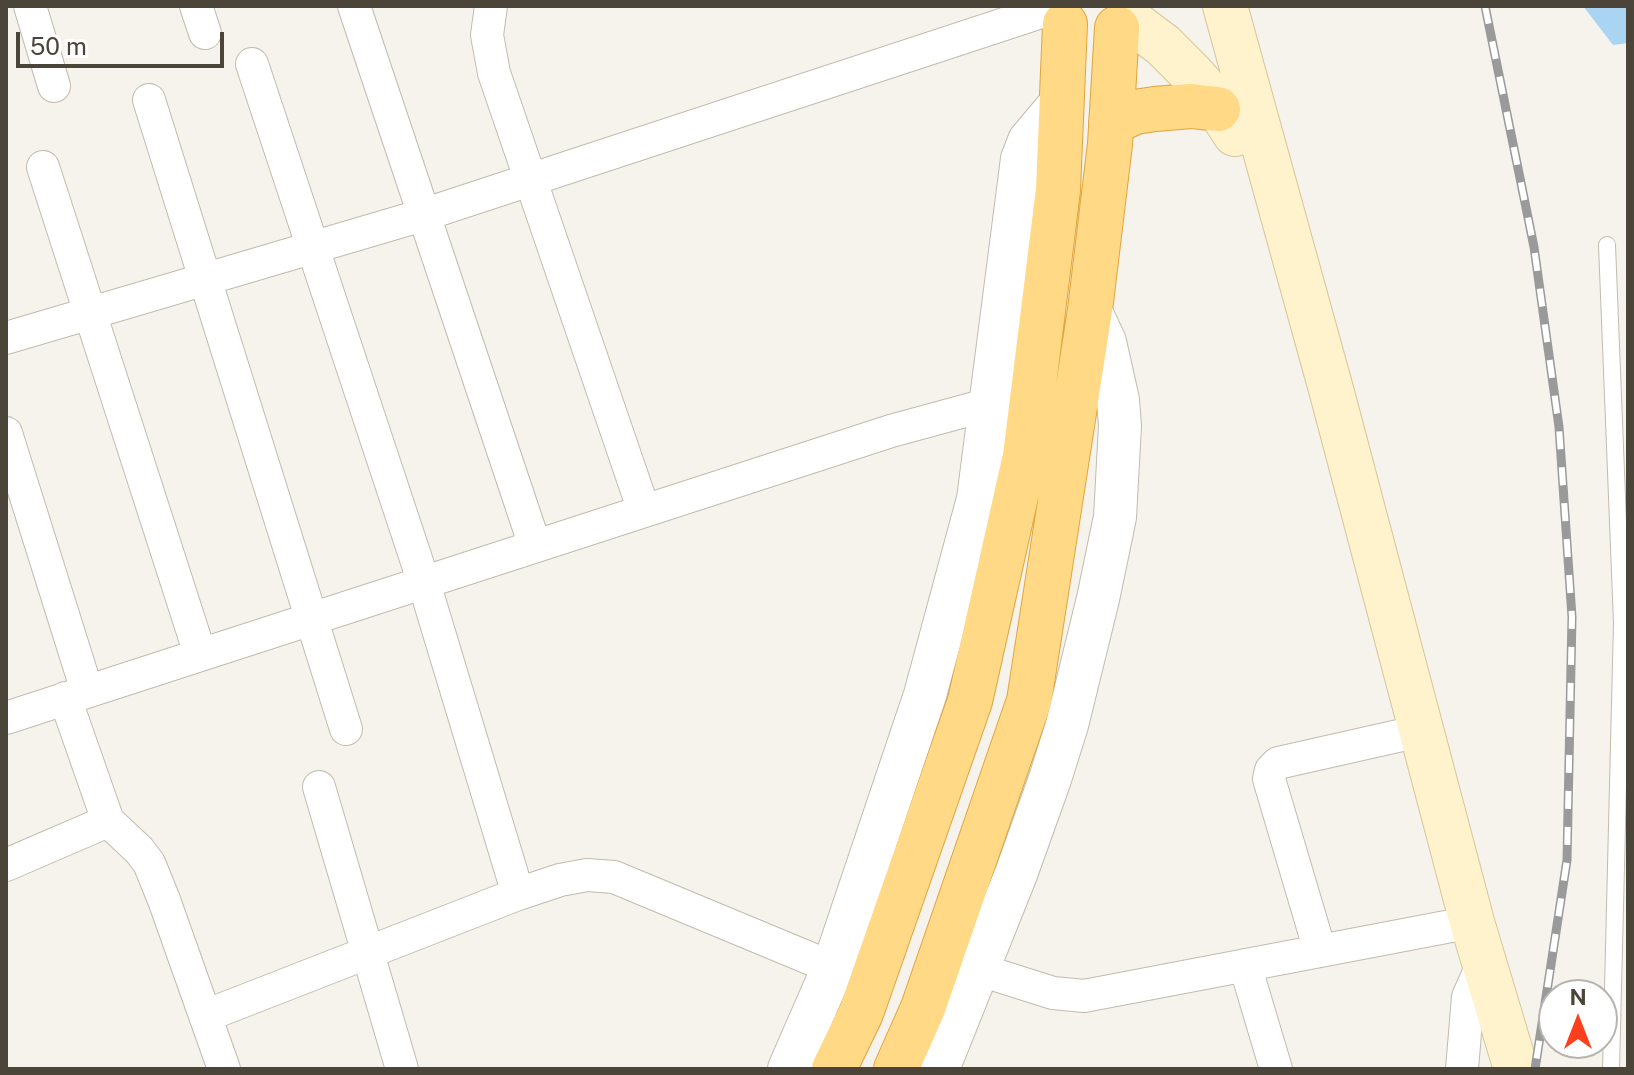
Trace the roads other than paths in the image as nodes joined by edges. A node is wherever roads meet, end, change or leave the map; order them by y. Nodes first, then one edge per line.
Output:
1 (30, 6) edge
2 (354, 6) edge
3 (491, 6) edge
4 (1225, 6) edge
5 (1057, 13) edge
6 (1130, 19) edge
7 (252, 64) dead end
8 (54, 86) dead end
9 (149, 100) dead end
10 (1061, 103) junction
11 (1218, 109) junction
12 (1111, 123) junction
13 (43, 167) dead end
14 (530, 179) junction
15 (1274, 188) junction
16 (423, 215) junction
17 (1607, 245) dead end
18 (312, 247) junction
19 (204, 278) junction
20 (1090, 310) junction
21 (89, 313) junction
22 (6, 338) edge
23 (990, 404) junction
24 (6, 433) edge
25 (644, 511) junction
26 (535, 546) junction
27 (424, 583) junction
28 (311, 620) junction
29 (200, 654) junction
30 (76, 694) junction
31 (6, 718) edge
32 (346, 729) dead end
33 (1420, 731) junction
34 (319, 787) dead end
35 (108, 821) junction
36 (6, 865) edge
37 (518, 894) junction
38 (1478, 941) junction
39 (1320, 951) junction
40 (370, 953) junction
41 (1245, 965) junction
42 (833, 968) junction
43 (977, 969) junction
44 (205, 1016) junction
45 (224, 1069) edge
46 (402, 1069) edge
47 (789, 1069) edge
48 (834, 1069) edge
49 (896, 1069) edge
50 (938, 1069) edge
51 (1276, 1069) edge
52 (1462, 1069) edge
53 (1516, 1069) edge
54 (1611, 1069) edge

1 - 8 street
2 - 16 street
3 - 14 street
4 - 15 main road
5 - 6 highway
5 - 10 highway
5 - 14 street
6 - 11 main road
6 - 12 highway
7 - 18 street
9 - 19 street
10 - 23 street
10 - 48 highway
11 - 12 highway
11 - 15 main road
12 - 20 highway
13 - 21 street
14 - 16 street
14 - 25 street
15 - 33 main road
16 - 18 street
16 - 26 street
17 - 54 lane
18 - 19 street
18 - 27 street
19 - 21 street
19 - 28 street
20 - 43 street
20 - 49 highway
21 - 22 street
21 - 29 street
23 - 25 street
23 - 42 street
24 - 30 street
25 - 26 street
26 - 27 street
27 - 28 street
27 - 37 street
28 - 29 street
28 - 32 street
29 - 30 street
30 - 31 street
30 - 35 street
33 - 38 main road
33 - 39 street
34 - 40 street
35 - 36 street
35 - 44 street
37 - 40 street
37 - 42 street
38 - 39 street
38 - 52 street
38 - 53 main road
39 - 41 street
40 - 44 street
40 - 46 street
41 - 43 street
41 - 51 street
42 - 47 street
43 - 50 street
44 - 45 street

